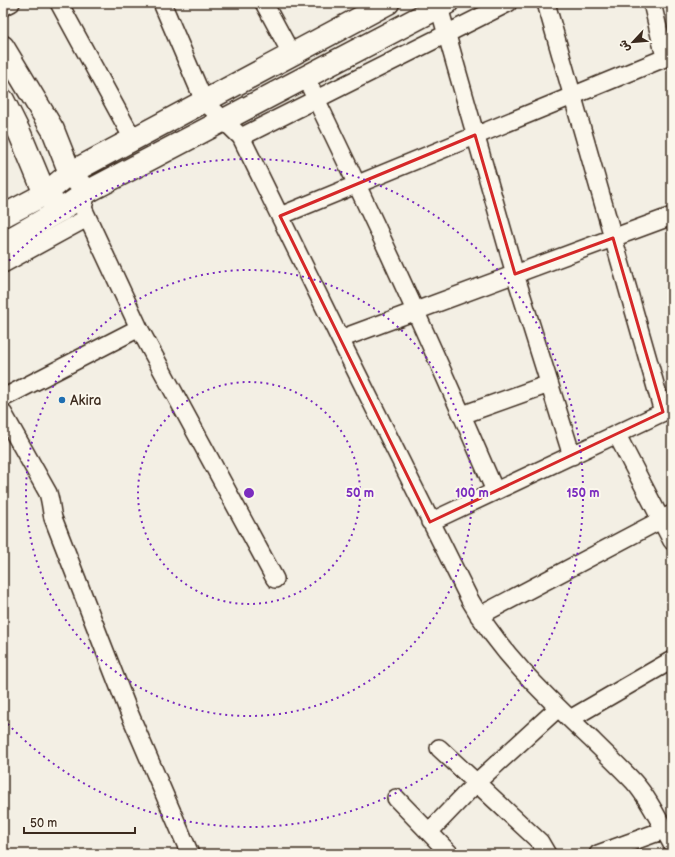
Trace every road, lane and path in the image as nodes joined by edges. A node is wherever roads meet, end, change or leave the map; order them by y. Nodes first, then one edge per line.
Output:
1 (11, 3) edge
2 (59, 3) edge
3 (162, 3) edge
4 (264, 3) edge
5 (508, 3) edge
6 (546, 3) edge
7 (652, 3) edge
8 (378, 5) edge
9 (443, 5) edge
10 (3, 7) edge
11 (447, 33) junction
12 (3, 47) edge
13 (292, 55) junction
14 (669, 56) edge
15 (306, 78) junction
16 (572, 95) junction
17 (316, 99) junction
18 (3, 100) edge
19 (204, 101) junction
20 (225, 120) junction
21 (10, 130) edge
22 (476, 135) junction
23 (241, 137) junction
24 (133, 139) junction
25 (70, 173) junction
26 (357, 185) junction
27 (45, 194) junction
28 (86, 206) junction
29 (61, 210) junction
30 (3, 216) edge
31 (280, 216) junction
32 (672, 216) edge
33 (613, 238) junction
34 (3, 243) edge
35 (3, 264) edge
36 (515, 274) junction
37 (415, 311) junction
38 (139, 328) junction
39 (340, 339) junction
40 (549, 384) junction
41 (3, 398) edge
42 (668, 410) edge
43 (3, 413) edge
44 (462, 415) junction
45 (617, 435) junction
46 (572, 456) junction
47 (495, 491) junction
48 (666, 517) edge
49 (430, 522) junction
50 (672, 541) edge
51 (275, 579) dead end
52 (479, 616) junction
53 (672, 660) edge
54 (558, 708) junction
55 (570, 719) junction
56 (438, 748) dead end
57 (477, 782) junction
58 (396, 798) dead end
59 (429, 832) junction
60 (668, 837) edge
61 (190, 854) edge
62 (450, 854) edge
63 (547, 854) edge
64 (598, 854) edge

1 - 10 street
2 - 24 street
3 - 19 street
4 - 13 street
5 - 11 street
6 - 16 street
7 - 14 street
8 - 13 main road
9 - 11 street
9 - 15 main road
11 - 17 street
11 - 22 street
12 - 25 main road
13 - 19 main road
14 - 16 street
15 - 17 street
15 - 20 main road
16 - 22 street
16 - 33 street
17 - 23 street
17 - 26 street
18 - 21 main road
19 - 20 street
19 - 24 main road
20 - 23 street
20 - 28 main road
21 - 27 main road
22 - 26 street
22 - 36 street
23 - 31 street
24 - 25 main road
25 - 27 main road
25 - 28 main road
26 - 31 street
26 - 37 street
27 - 29 main road
27 - 30 main road
28 - 29 main road
28 - 35 street
28 - 38 street
29 - 34 main road
31 - 39 street
32 - 33 street
33 - 36 street
33 - 42 street
36 - 37 street
36 - 40 street
37 - 39 street
37 - 44 street
38 - 41 street
38 - 51 street
39 - 49 street
40 - 44 street
40 - 46 street
42 - 45 street
43 - 61 street
44 - 47 street
45 - 46 street
45 - 48 street
46 - 47 street
47 - 49 street
48 - 50 street
48 - 52 street
49 - 52 street
52 - 54 street
53 - 55 street
54 - 55 street
54 - 57 street
55 - 60 street
56 - 57 street
57 - 59 street
57 - 63 street
58 - 59 street
59 - 62 street
60 - 64 street

